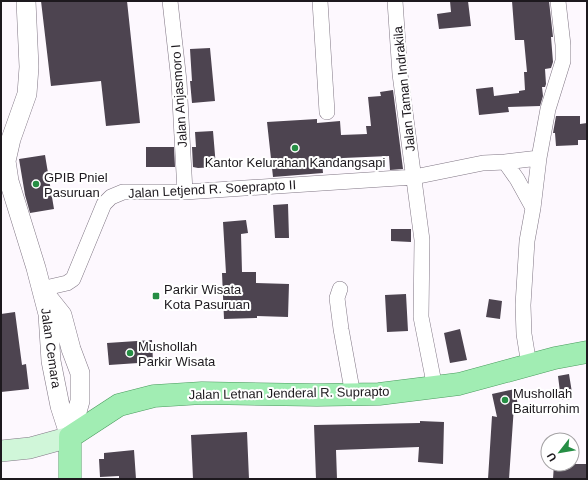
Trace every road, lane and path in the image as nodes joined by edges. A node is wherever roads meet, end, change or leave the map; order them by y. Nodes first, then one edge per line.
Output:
1 (26, 1) edge
2 (170, 1) edge
3 (320, 1) edge
4 (395, 1) edge
5 (558, 1) edge
6 (327, 112) dead end
7 (538, 158) junction
8 (504, 162) junction
9 (414, 177) junction
10 (185, 192) junction
11 (533, 208) junction
12 (41, 289) junction
13 (340, 289) dead end
14 (587, 352) edge
15 (529, 365) junction
16 (435, 388) junction
17 (353, 395) junction
18 (70, 437) junction
19 (1, 451) edge
20 (70, 479) edge

1 - 12 street, Jalan Cemara
2 - 10 street, Jalan Anjasmoro I
3 - 6 street
4 - 9 street, Jalan Taman Indrakila
5 - 7 street
7 - 8 street
7 - 11 street
8 - 9 street
8 - 11 street
9 - 10 street, Jalan Letjend R. Soeprapto II
9 - 16 street, Jalan Taman Indrakila
10 - 12 street, Jalan Letjend R. Soeprapto II
11 - 15 street
12 - 18 street, Jalan Cemara
12 - 18 street, Jalan Cemara
13 - 17 street
14 - 15 main road, Jalan Letnan Jenderal R. Suprapto
15 - 16 main road, Jalan Letnan Jenderal R. Suprapto
16 - 17 main road, Jalan Letnan Jenderal R. Suprapto
17 - 18 main road, Jalan Letnan Jenderal R. Suprapto
18 - 19 main road
18 - 20 main road

